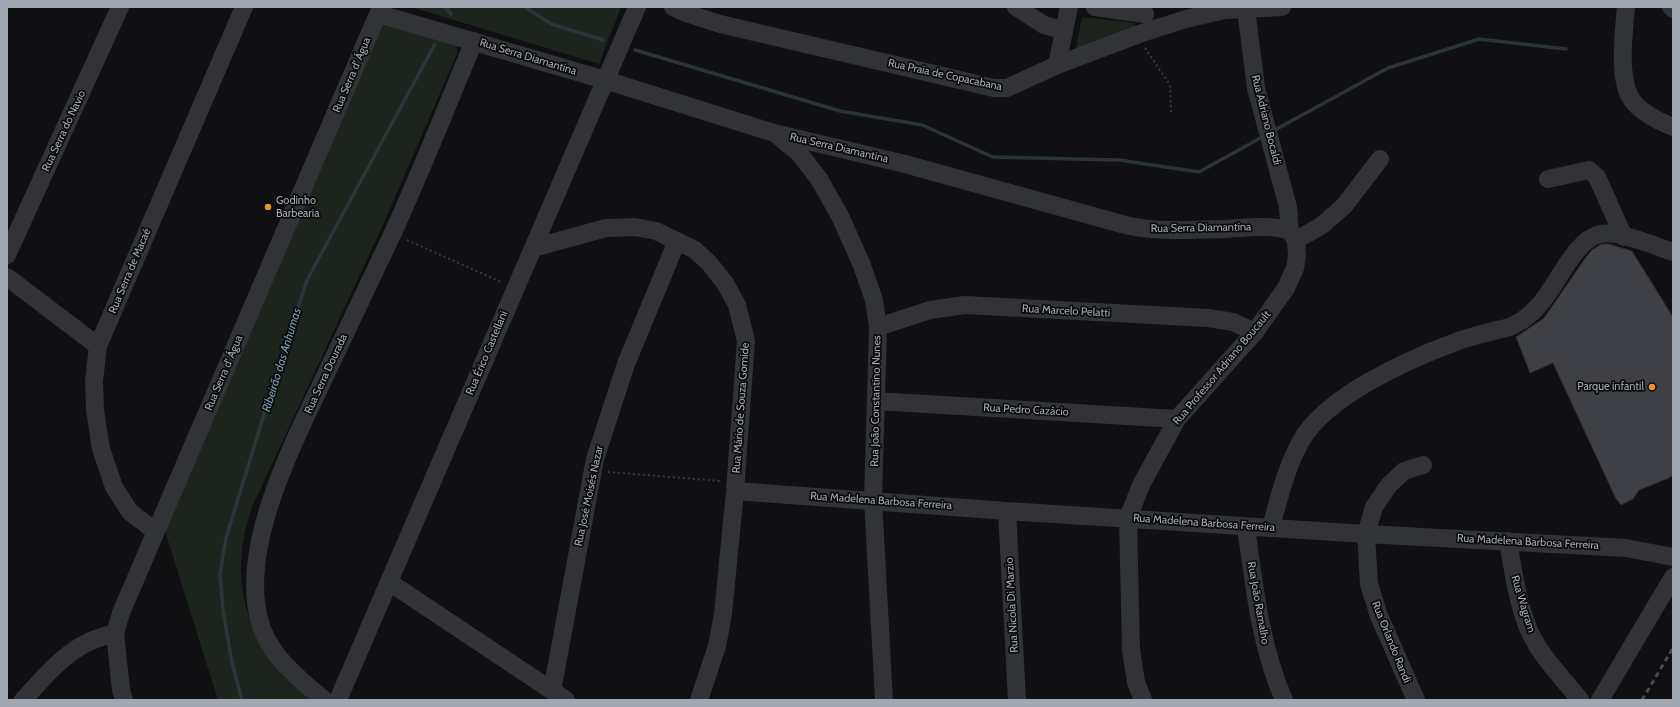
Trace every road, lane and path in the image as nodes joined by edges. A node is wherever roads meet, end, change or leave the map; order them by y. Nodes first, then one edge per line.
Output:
1 (120, 7) edge
2 (244, 7) edge
3 (637, 7) edge
4 (673, 7) edge
5 (1016, 7) edge
6 (1069, 7) edge
7 (1095, 7) edge
8 (1282, 7) edge
9 (1626, 7) edge
10 (1671, 7) edge
11 (1225, 9) edge
12 (1246, 9) junction
13 (1673, 9) edge
14 (380, 10) edge
15 (1145, 11) edge
16 (1063, 30) junction
17 (1142, 33) junction
18 (474, 41) junction
19 (1057, 65) junction
20 (605, 80) junction
21 (1172, 113) dead end
22 (1673, 127) edge
23 (774, 133) junction
24 (1380, 159) dead end
25 (1548, 179) dead end
26 (392, 234) junction
27 (1621, 235) junction
28 (1295, 239) junction
29 (677, 241) junction
30 (533, 248) junction
31 (1673, 252) edge
32 (7, 255) edge
33 (7, 277) edge
34 (515, 288) junction
35 (878, 328) junction
36 (1255, 332) junction
37 (98, 346) junction
38 (876, 401) junction
39 (1178, 419) junction
40 (1423, 465) dead end
41 (593, 471) junction
42 (736, 487) junction
43 (873, 500) junction
44 (1007, 511) junction
45 (1128, 518) junction
46 (1246, 526) junction
47 (1271, 527) junction
48 (155, 531) junction
49 (1366, 534) junction
50 (1508, 541) junction
51 (1673, 557) edge
52 (1673, 577) edge
53 (389, 582) junction
54 (115, 633) junction
55 (559, 696) edge
56 (23, 700) edge
57 (124, 700) edge
58 (324, 700) edge
59 (338, 700) edge
60 (699, 700) edge
61 (884, 700) edge
62 (1017, 700) edge
63 (1143, 700) edge
64 (1284, 700) edge
65 (1416, 700) edge
66 (1580, 700) edge
67 (1600, 700) edge

1 - 32 street, Rua Serra do Navio
2 - 37 street, Rua Serra de Macaé
3 - 20 street, Rua Érico Castellani
4 - 19 street, Rua Praia de Copacabana
5 - 16 street
6 - 16 street
7 - 15 street
8 - 12 street, Rua Praia de Copacabana
9 - 22 street
10 - 13 street
11 - 12 street, Rua Praia de Copacabana
11 - 17 street, Rua Praia de Copacabana
12 - 28 street, Rua Adriano Bocaldi
14 - 18 street, Rua Serra Diamantina
14 - 48 street, Rua Serra d' Água
15 - 17 street
16 - 19 street
17 - 19 street, Rua Praia de Copacabana
17 - 21 path
18 - 20 street, Rua Serra Diamantina
18 - 26 street, Rua Serra Dourada
20 - 23 street, Rua Serra Diamantina
20 - 30 street, Rua Érico Castellani
23 - 28 street, Rua Serra Diamantina
23 - 35 street, Rua João Constantino Nunes
24 - 28 street
25 - 27 street
26 - 34 path
26 - 58 street, Rua Serra Dourada
27 - 31 street
27 - 47 street
28 - 36 street, Rua Professor Adriano Boucault
29 - 30 street, Rua Mário de Souza Gomide
29 - 41 street, Rua José Moisés Nazar
29 - 42 street, Rua Mário de Souza Gomide
30 - 34 street, Rua Érico Castellani
33 - 37 street
34 - 53 street, Rua Érico Castellani
35 - 36 street, Rua Marcelo Pelatti
35 - 38 street, Rua João Constantino Nunes
36 - 39 street, Rua Professor Adriano Boucault
37 - 48 street, Rua Serra de Macaé
38 - 39 street, Rua Pedro Cazácio
38 - 43 street, Rua João Constantino Nunes
39 - 45 street, Rua Professor Adriano Boucault
40 - 49 street, Rua Orlando Randi
41 - 42 path
41 - 55 street, Rua José Moisés Nazar
42 - 43 street, Rua Madelena Barbosa Ferreira
42 - 60 street, Rua Mário de Souza Gomide
43 - 44 street, Rua Madelena Barbosa Ferreira
43 - 61 street, Rua João Constantino Nunes
44 - 45 street, Rua Madelena Barbosa Ferreira
44 - 62 street, Rua Nicola Di Marzio
45 - 46 street, Rua Madelena Barbosa Ferreira
45 - 63 street, Rua Professor Adriano Boucault
46 - 47 street, Rua Madelena Barbosa Ferreira
46 - 64 street, Rua João Ramalho
47 - 49 street, Rua Madelena Barbosa Ferreira
48 - 54 street, Rua Serra d' Água
49 - 50 street, Rua Madelena Barbosa Ferreira
49 - 65 street, Rua Orlando Randi
50 - 51 street, Rua Madelena Barbosa Ferreira
50 - 66 street, Rua Wagram
52 - 67 street
53 - 55 street
53 - 59 street, Rua Érico Castellani
54 - 56 street
54 - 57 street

